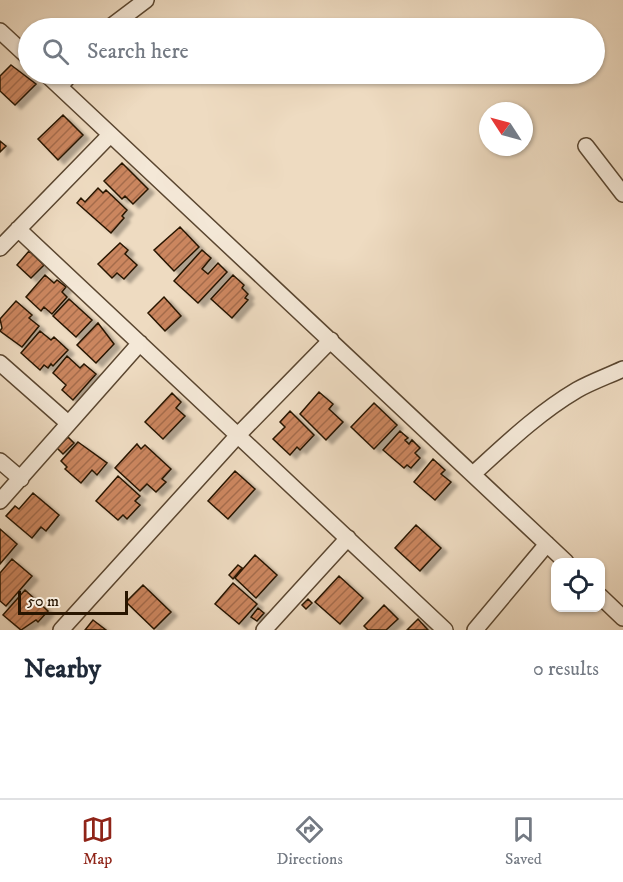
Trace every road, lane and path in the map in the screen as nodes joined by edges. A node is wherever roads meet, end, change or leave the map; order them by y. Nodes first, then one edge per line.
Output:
1 (146, 0) edge
2 (122, 18) edge
3 (2, 38) edge
4 (18, 50) edge
5 (58, 84) edge
6 (60, 86) joint
7 (110, 135) junction
8 (586, 146) dead end
9 (623, 194) edge
10 (18, 229) junction
11 (0, 248) edge
12 (331, 340) junction
13 (141, 343) junction
14 (0, 363) edge
15 (623, 369) edge
16 (68, 423) junction
17 (239, 434) junction
18 (0, 460) edge
19 (473, 474) junction
20 (21, 479) junction
21 (0, 501) edge
22 (348, 538) junction
23 (547, 544) junction
24 (562, 558) edge
25 (605, 601) edge
26 (623, 618) edge
27 (61, 630) edge
28 (264, 630) edge
29 (445, 630) edge
30 (475, 630) edge

1 - 2 street
3 - 4 street
5 - 6 street
6 - 7 street
7 - 10 street
7 - 12 street
8 - 9 street
10 - 11 street
10 - 13 street
12 - 17 street
12 - 19 street
13 - 16 street
13 - 17 street
14 - 16 street
15 - 19 street
16 - 20 street
17 - 22 street
17 - 27 street
18 - 20 street
19 - 23 street
20 - 21 street
22 - 28 street
22 - 29 street
23 - 24 street
23 - 30 street
25 - 26 street

